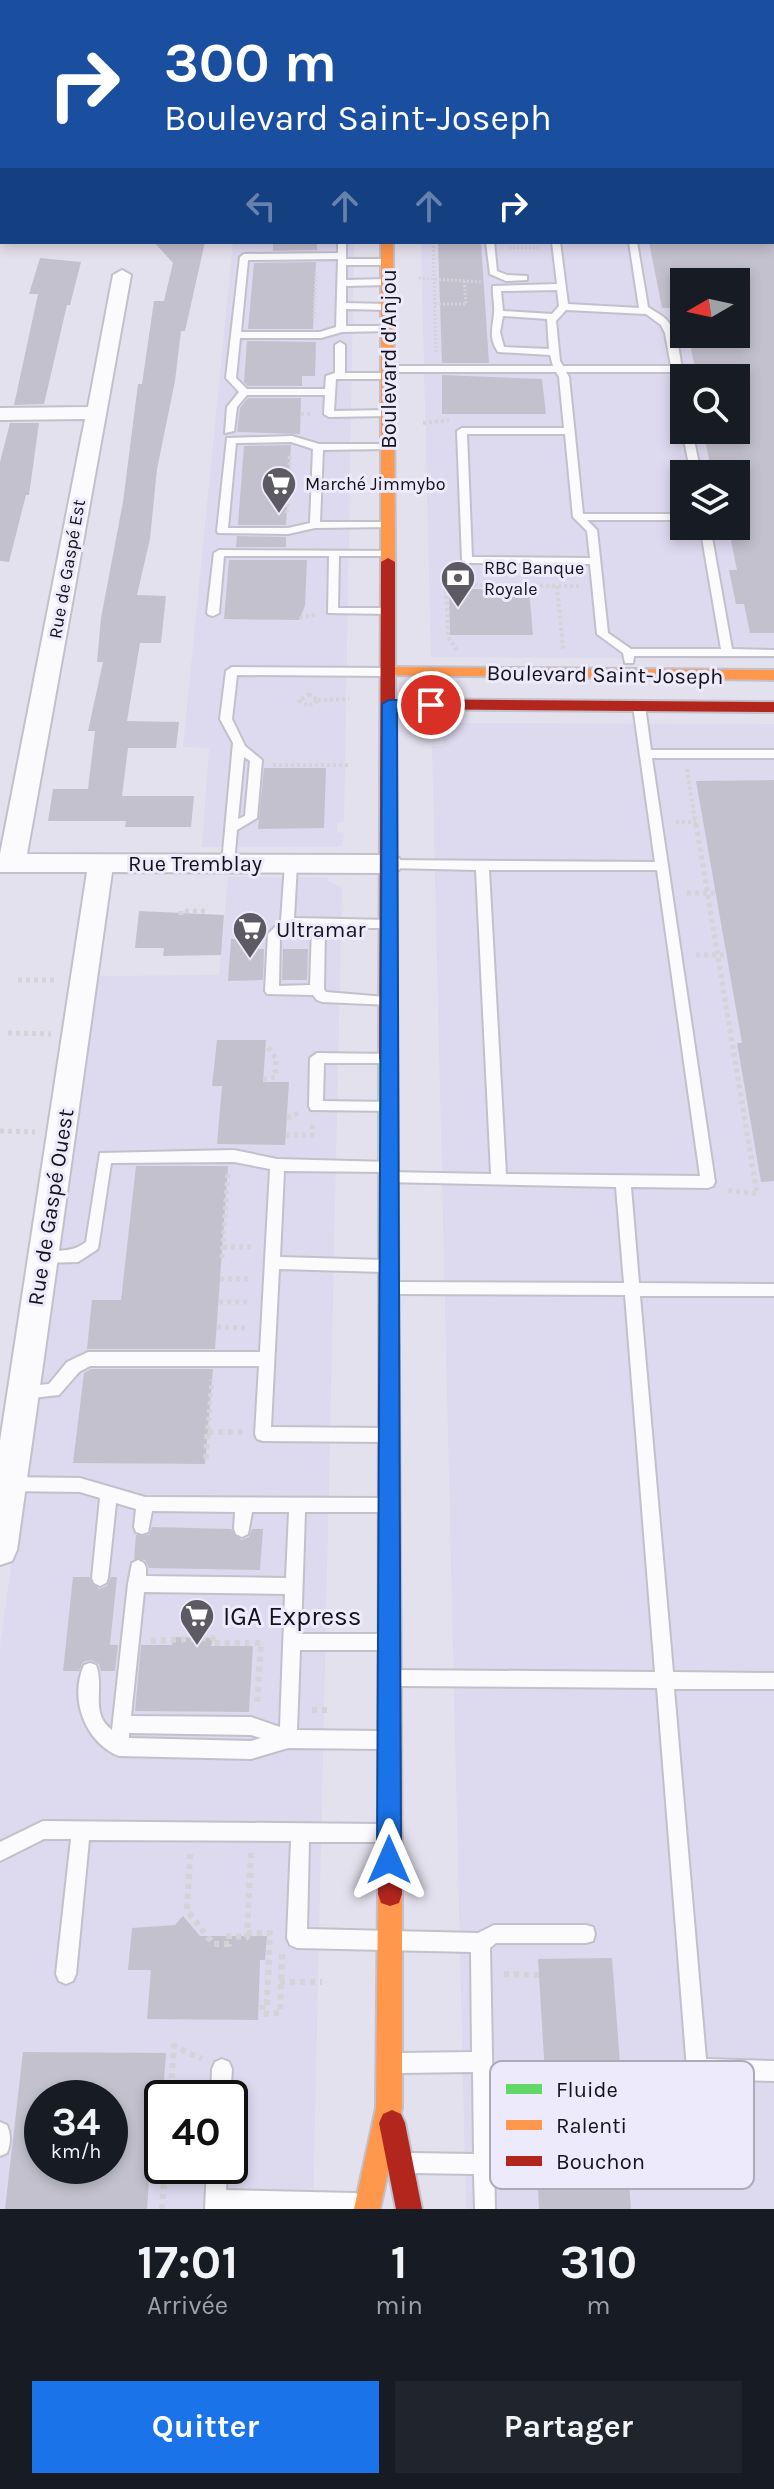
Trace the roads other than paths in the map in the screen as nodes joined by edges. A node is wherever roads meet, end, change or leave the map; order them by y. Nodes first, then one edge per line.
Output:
1 (467, 0) edge
2 (504, 0) edge
3 (540, 0) edge
4 (774, 0) edge
5 (260, 244) edge
6 (342, 244) edge
7 (387, 244) edge
8 (556, 244) edge
9 (633, 244) edge
10 (493, 245) edge
11 (259, 257) junction
12 (342, 259) junction
13 (387, 262) junction
14 (122, 275) dead end
15 (387, 282) junction
16 (341, 283) junction
17 (561, 284) junction
18 (341, 306) junction
19 (387, 307) junction
20 (564, 307) junction
21 (646, 311) junction
22 (499, 313) junction
23 (554, 317) junction
24 (341, 329) junction
25 (387, 329) junction
26 (235, 335) junction
27 (340, 345) dead end
28 (554, 352) junction
29 (676, 364) edge
30 (559, 369) junction
31 (670, 369) edge
32 (387, 372) junction
33 (340, 376) junction
34 (244, 392) junction
35 (330, 392) junction
36 (96, 413) junction
37 (388, 413) junction
38 (0, 414) edge
39 (229, 431) dead end
40 (569, 431) junction
41 (388, 446) junction
42 (318, 447) junction
43 (578, 517) junction
44 (670, 517) edge
45 (315, 525) junction
46 (388, 525) junction
47 (707, 540) edge
48 (387, 553) junction
49 (334, 554) junction
50 (595, 561) junction
51 (388, 611) junction
52 (213, 613) dead end
53 (628, 652) junction
54 (727, 653) junction
55 (774, 653) edge
56 (388, 672) junction
57 (635, 674) junction
58 (774, 675) edge
59 (389, 704) junction
60 (639, 706) junction
61 (774, 707) edge
62 (238, 747) junction
63 (645, 754) junction
64 (774, 754) edge
65 (231, 828) junction
66 (6, 863) edge
67 (101, 863) junction
68 (228, 863) junction
69 (291, 864) junction
70 (390, 864) junction
71 (482, 866) junction
72 (662, 866) junction
73 (287, 923) junction
74 (319, 923) junction
75 (390, 923) junction
76 (317, 990) junction
77 (389, 1002) junction
78 (389, 1058) junction
79 (389, 1107) junction
80 (277, 1165) junction
81 (389, 1172) junction
82 (499, 1180) junction
83 (623, 1181) junction
84 (42, 1257) junction
85 (390, 1266) junction
86 (272, 1271) junction
87 (390, 1288) junction
88 (631, 1289) junction
89 (774, 1290) edge
90 (267, 1359) junction
91 (23, 1392) junction
92 (390, 1435) junction
93 (10, 1484) junction
94 (109, 1493) junction
95 (145, 1504) junction
96 (244, 1505) junction
97 (297, 1505) junction
98 (389, 1505) junction
99 (142, 1527) dead end
100 (242, 1529) dead end
101 (0, 1550) edge
102 (100, 1578) dead end
103 (294, 1586) junction
104 (292, 1642) junction
105 (389, 1643) junction
106 (90, 1671) dead end
107 (389, 1678) junction
108 (665, 1680) junction
109 (774, 1681) edge
110 (121, 1724) junction
111 (288, 1739) junction
112 (389, 1740) junction
113 (119, 1747) junction
114 (81, 1830) junction
115 (300, 1832) junction
116 (389, 1833) junction
117 (0, 1852) edge
118 (586, 1934) dead end
119 (390, 1941) junction
120 (480, 1943) junction
121 (66, 1974) dead end
122 (696, 2061) edge
123 (483, 2062) junction
124 (390, 2063) junction
125 (222, 2069) dead end
126 (754, 2070) edge
127 (774, 2071) edge
128 (222, 2080) edge
129 (389, 2108) junction
130 (0, 2132) edge
131 (0, 2146) edge
132 (377, 2162) junction
133 (400, 2162) junction
134 (484, 2164) junction
135 (216, 2184) edge
136 (215, 2205) edge
137 (408, 2205) edge
138 (368, 2206) edge
139 (485, 2209) edge

1 - 2 street
2 - 3 street
3 - 4 street
5 - 11 lane
6 - 12 lane
7 - 13 street, Boulevard d'Anjou
8 - 17 lane
9 - 21 lane
10 - 17 lane
11 - 12 lane
11 - 26 lane
12 - 13 lane
12 - 16 lane
13 - 15 street, Boulevard d'Anjou
14 - 36 street, Rue de Gaspé Est
15 - 16 lane
15 - 19 street, Boulevard d'Anjou
16 - 18 lane
17 - 20 lane
17 - 22 lane
18 - 19 lane
18 - 24 lane
19 - 25 street, Boulevard d'Anjou
20 - 21 lane
20 - 23 lane
21 - 29 lane
22 - 23 lane
22 - 28 lane
23 - 28 lane
24 - 25 lane
24 - 26 lane
25 - 32 street, Boulevard d'Anjou
26 - 34 lane
27 - 33 lane
28 - 30 lane
30 - 31 lane
30 - 32 lane
30 - 40 lane
32 - 33 lane
32 - 37 street, Boulevard d'Anjou
33 - 35 lane
34 - 35 lane
34 - 39 lane
35 - 37 lane
36 - 38 street
36 - 66 street, Rue de Gaspé Est
37 - 41 street, Boulevard d'Anjou
40 - 43 lane
40 - 50 lane
41 - 42 lane
41 - 46 street, Boulevard d'Anjou
42 - 45 lane
42 - 45 lane
43 - 44 lane
43 - 50 lane
45 - 46 lane
46 - 48 street, Boulevard d'Anjou
47 - 54 lane
48 - 49 lane
48 - 51 street, Boulevard d'Anjou
49 - 51 lane
49 - 52 lane
50 - 53 lane
51 - 56 street, Boulevard d'Anjou
53 - 54 lane
53 - 57 lane
54 - 55 lane
56 - 57 street, Boulevard Saint-Joseph
56 - 59 street, Boulevard d'Anjou
56 - 62 lane
57 - 58 street, Boulevard Saint-Joseph
57 - 60 street
59 - 60 street, Boulevard Saint-Joseph
59 - 70 street, Boulevard d'Anjou
60 - 61 street, Boulevard Saint-Joseph
60 - 63 lane
62 - 65 lane
62 - 65 lane
63 - 64 lane
63 - 72 lane
65 - 68 lane
66 - 67 street, Rue Tremblay
67 - 68 street, Rue Tremblay
67 - 84 street, Rue de Gaspé Ouest
68 - 69 street, Rue Tremblay
69 - 70 street, Rue Tremblay
69 - 73 lane
70 - 71 lane
70 - 75 street, Boulevard d'Anjou
71 - 72 lane
71 - 82 lane
72 - 83 lane
73 - 74 lane
73 - 76 lane
74 - 75 lane
74 - 76 lane
75 - 77 street, Boulevard d'Anjou
76 - 77 lane
77 - 78 street, Boulevard d'Anjou
78 - 79 street, Boulevard d'Anjou
78 - 79 lane
79 - 81 street, Boulevard d'Anjou
80 - 81 lane
80 - 84 lane
80 - 86 lane
81 - 82 lane
81 - 85 street, Boulevard d'Anjou
82 - 83 lane
83 - 88 lane
84 - 91 street, Rue de Gaspé Ouest
85 - 86 lane
85 - 87 street, Boulevard d'Anjou
86 - 90 lane
87 - 88 lane
87 - 92 street, Boulevard d'Anjou
88 - 89 lane
88 - 108 lane
90 - 91 lane
90 - 92 lane
91 - 93 street, Rue de Gaspé Ouest
92 - 98 street, Boulevard d'Anjou
93 - 94 lane
93 - 101 street, Rue de Gaspé Ouest
94 - 95 lane
94 - 102 lane
95 - 96 lane
95 - 99 lane
96 - 97 lane
96 - 100 lane
97 - 98 lane
97 - 103 lane
98 - 105 street, Boulevard d'Anjou
103 - 104 lane
103 - 110 lane
104 - 105 lane
104 - 111 lane
105 - 107 street, Boulevard d'Anjou
106 - 113 lane
107 - 108 lane
107 - 112 street, Boulevard d'Anjou
108 - 109 lane
108 - 122 lane
110 - 111 lane
110 - 113 lane
111 - 112 lane
111 - 113 lane
112 - 116 street, Boulevard d'Anjou
114 - 115 lane
114 - 117 lane
114 - 121 lane
115 - 116 lane
115 - 119 lane
116 - 119 street, Boulevard d'Anjou
118 - 120 lane
119 - 120 lane
119 - 124 street, Boulevard d'Anjou
120 - 123 lane
123 - 124 lane
123 - 134 lane
124 - 129 street, Boulevard d'Anjou
125 - 128 lane
126 - 127 lane
129 - 132 street, Boulevard d'Anjou
129 - 133 street, Boulevard d'Anjou
130 - 131 lane
132 - 133 lane
132 - 138 street, Boulevard d'Anjou
133 - 134 lane
133 - 137 street, Boulevard d'Anjou
134 - 139 lane
135 - 136 lane
136 - 138 lane
137 - 138 lane

